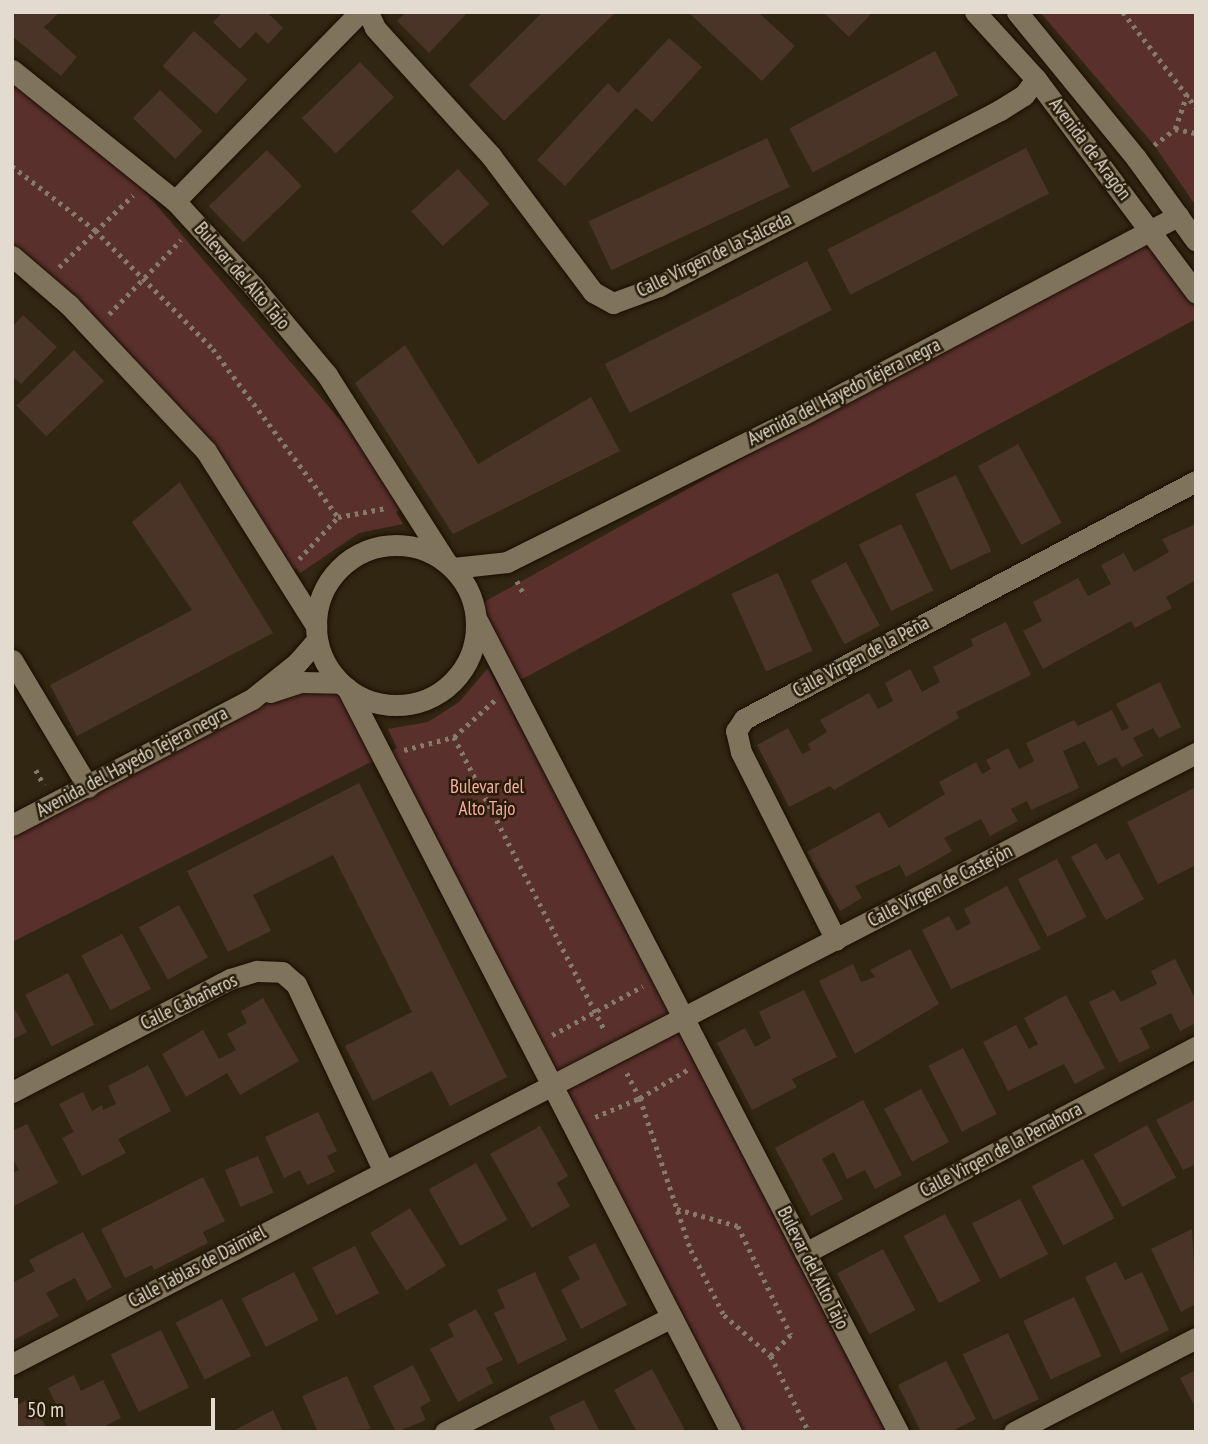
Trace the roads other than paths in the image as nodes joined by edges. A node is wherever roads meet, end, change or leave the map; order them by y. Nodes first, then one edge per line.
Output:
1 (360, 12) edge
2 (368, 12) edge
3 (975, 12) edge
4 (1017, 12) edge
5 (12, 70) edge
6 (1036, 79) junction
7 (176, 201) junction
8 (1178, 216) junction
9 (1152, 231) junction
10 (1196, 241) edge
11 (12, 256) edge
12 (1196, 293) edge
13 (1196, 481) edge
14 (507, 562) junction
15 (449, 565) junction
16 (476, 614) junction
17 (316, 634) junction
18 (12, 660) edge
19 (344, 685) junction
20 (251, 699) junction
21 (1196, 753) edge
22 (88, 787) junction
23 (12, 825) edge
24 (836, 940) junction
25 (684, 1020) junction
26 (1196, 1048) edge
27 (552, 1082) junction
28 (12, 1092) edge
29 (383, 1170) junction
30 (805, 1253) junction
31 (672, 1317) junction
32 (1196, 1338) edge
33 (12, 1364) edge
34 (1038, 1426) edge
35 (445, 1432) edge
36 (732, 1432) edge
37 (898, 1432) edge
38 (1014, 1432) edge

1 - 7 street
2 - 6 street, Calle Virgen de la Salceda
3 - 6 street, Avenida de Aragón
4 - 8 street, Avenida de Aragón
5 - 7 street, Bulevar del Alto Tajo
6 - 9 street, Avenida de Aragón
7 - 15 street, Bulevar del Alto Tajo
8 - 9 street, Avenida del Hayedo Tejera negra
8 - 10 street, Avenida de Aragón
9 - 12 street, Avenida de Aragón
9 - 14 street, Avenida del Hayedo Tejera negra
11 - 17 street
13 - 24 street, Calle Virgen de la Peña
14 - 15 street, Avenida del Hayedo Tejera negra
14 - 16 street, Avenida del Hayedo Tejera negra
15 - 16 street
15 - 17 street
16 - 19 street
16 - 25 street, Bulevar del Alto Tajo
17 - 19 street
17 - 20 street, Avenida del Hayedo Tejera negra
18 - 22 street
19 - 20 street, Avenida del Hayedo Tejera negra
19 - 27 street
20 - 22 street, Avenida del Hayedo Tejera negra
21 - 24 street, Calle Virgen de Castejón
22 - 23 street, Avenida del Hayedo Tejera negra
24 - 25 street, Calle Virgen de Castejón
25 - 27 street, Calle Virgen de Castejón
25 - 30 street, Bulevar del Alto Tajo
26 - 30 street, Calle Virgen de la Penahora
27 - 29 street, Calle Tablas de Daimiel
27 - 31 street
28 - 29 street, Calle Cabañeros
29 - 33 street, Calle Tablas de Daimiel
30 - 37 street, Bulevar del Alto Tajo
31 - 35 street
31 - 36 street
32 - 34 street
34 - 38 street

